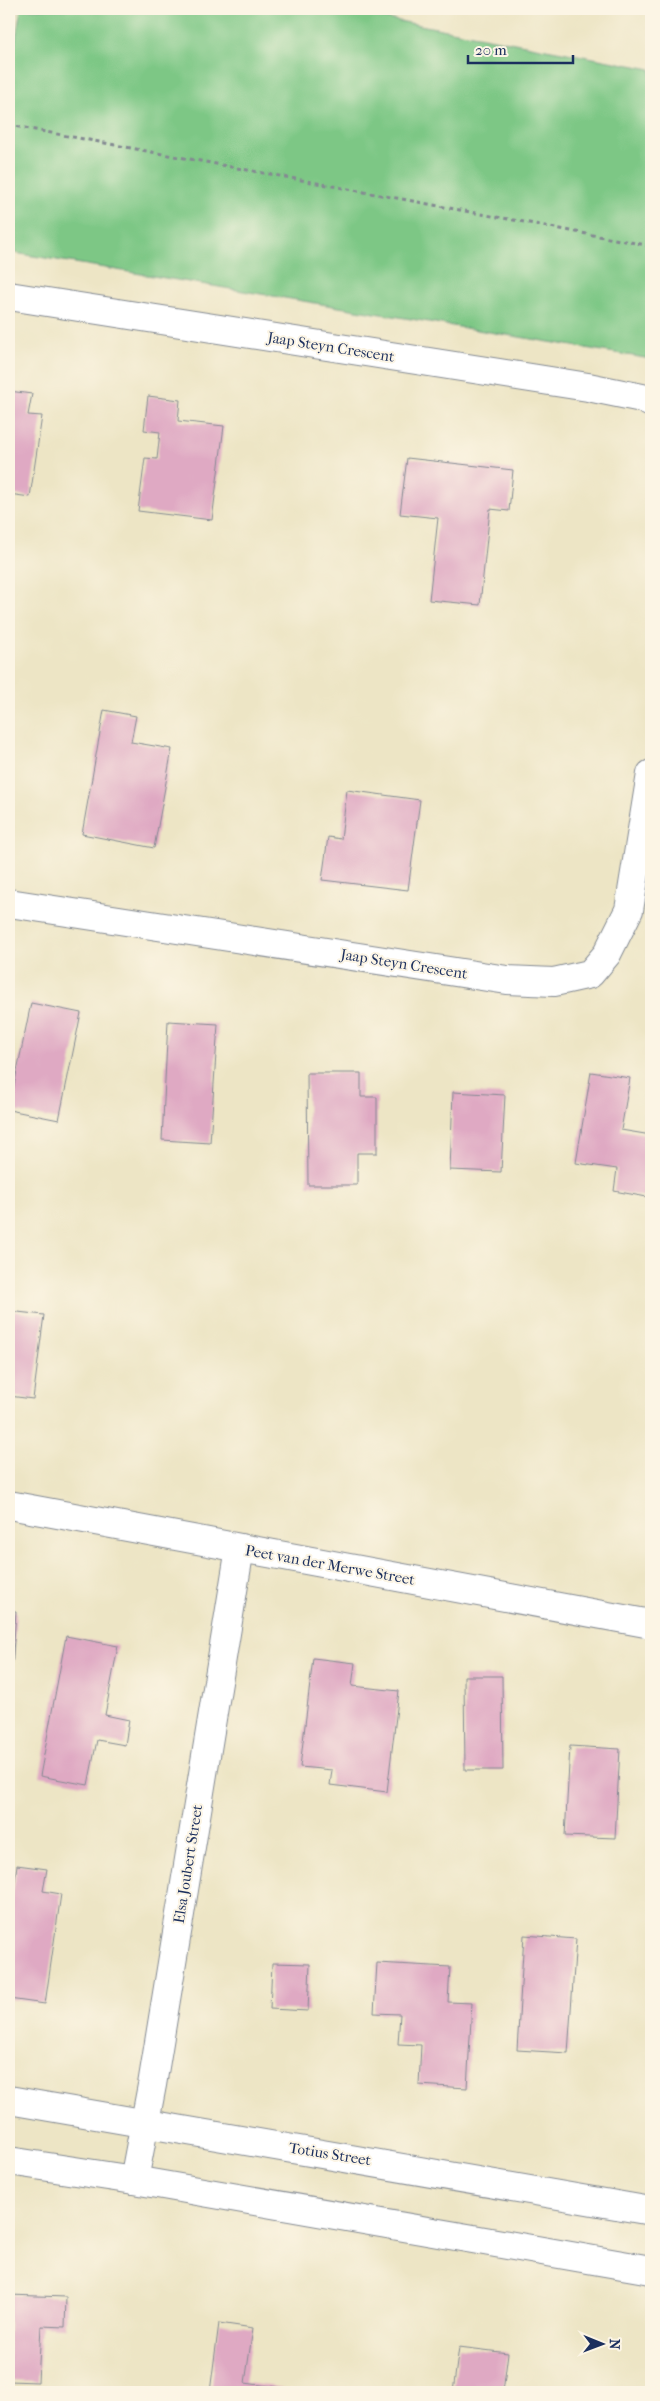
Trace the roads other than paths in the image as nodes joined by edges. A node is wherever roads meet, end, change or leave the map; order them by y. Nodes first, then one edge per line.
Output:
1 (9, 296) edge
2 (651, 403) edge
3 (651, 774) edge
4 (9, 903) edge
5 (9, 1505) edge
6 (240, 1548) junction
7 (651, 1624) edge
8 (9, 2100) edge
9 (144, 2123) junction
10 (9, 2161) edge
11 (134, 2180) junction
12 (651, 2211) edge
13 (651, 2270) edge

1 - 2 street, Jaap Steyn Crescent
3 - 4 street, Jaap Steyn Crescent
5 - 6 street, Peet van der Merwe Street
6 - 7 street, Peet van der Merwe Street
6 - 9 street, Elsa Joubert Street
8 - 9 street, Totius Street
9 - 11 street, Elsa Joubert Street
9 - 12 street, Totius Street
10 - 11 street
11 - 13 street

